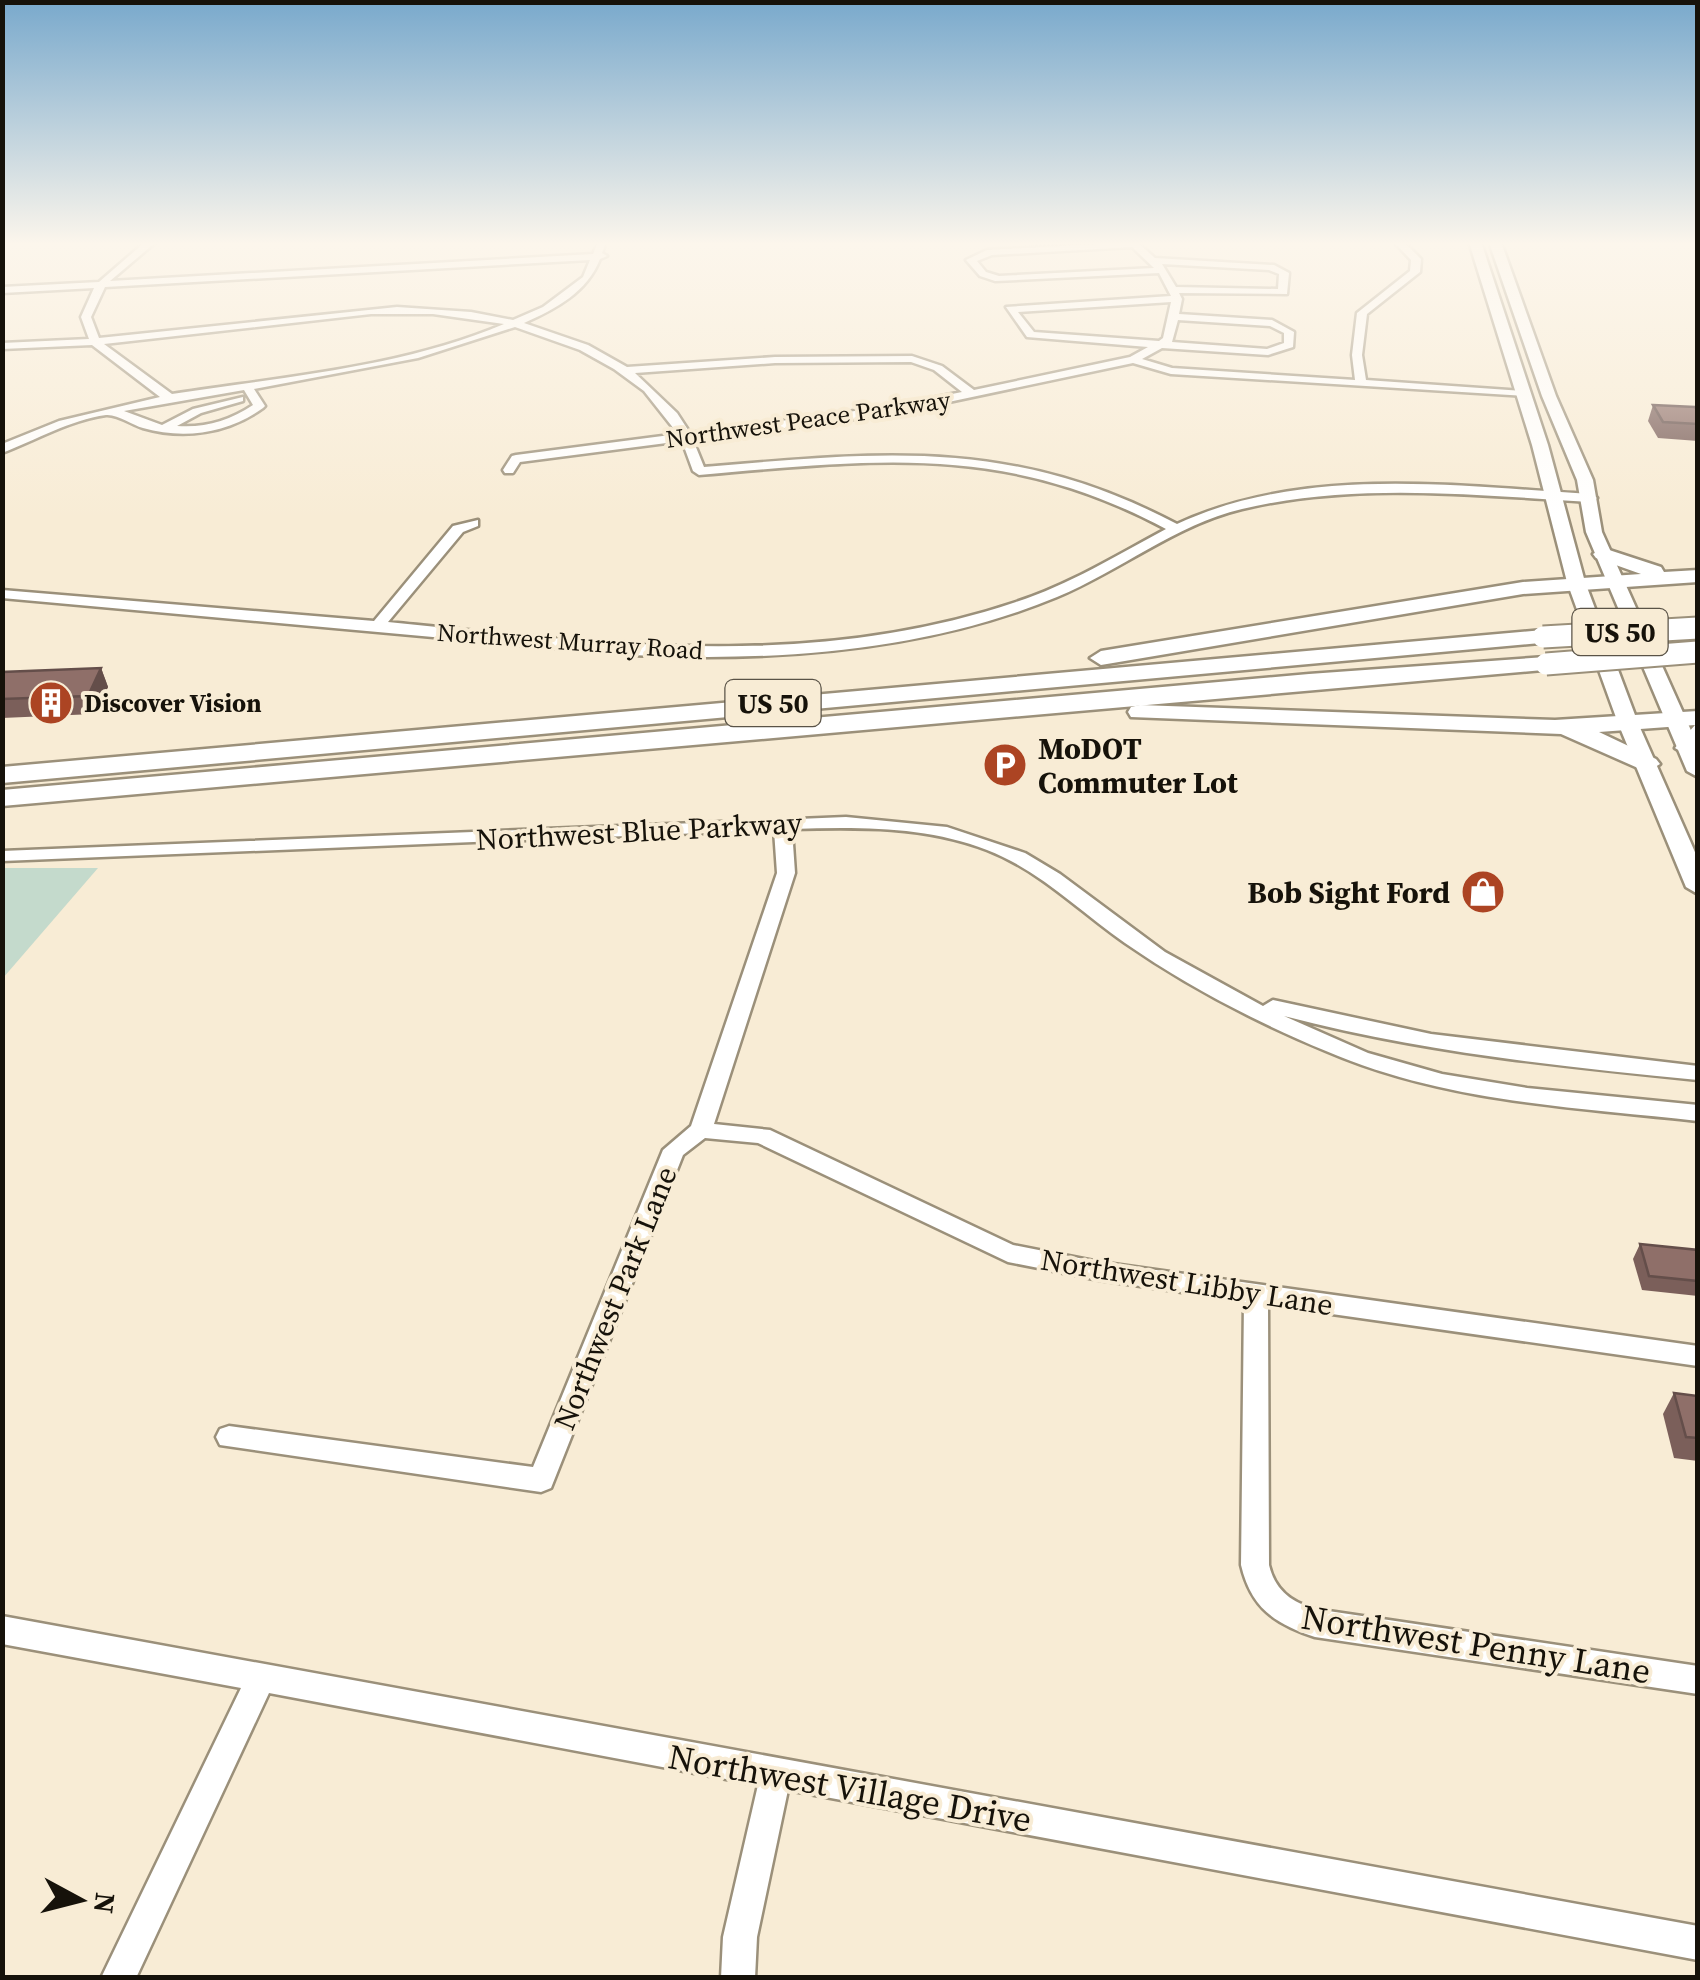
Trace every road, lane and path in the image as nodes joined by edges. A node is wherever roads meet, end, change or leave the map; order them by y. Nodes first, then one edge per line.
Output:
1 (93, 334) edge
2 (172, 334) edge
3 (486, 334) edge
4 (542, 334) edge
5 (1031, 334) edge
6 (1170, 334) edge
7 (1287, 334) edge
8 (1359, 334) edge
9 (1505, 334) edge
10 (1528, 334) edge
11 (96, 343) junction
12 (2, 346) edge
13 (1161, 346) junction
14 (1133, 360) junction
15 (622, 371) junction
16 (1361, 384) junction
17 (251, 391) junction
18 (972, 394) junction
19 (1523, 394) junction
20 (169, 398) junction
21 (114, 411) junction
22 (1556, 412) junction
23 (165, 428) junction
24 (686, 437) junction
25 (2, 449) edge
26 (509, 470) dead end
27 (1554, 496) junction
28 (1590, 498) junction
29 (473, 523) dead end
30 (1173, 527) junction
31 (1603, 554) junction
32 (1573, 573) junction
33 (1671, 575) junction
34 (1698, 576) edge
35 (1616, 580) junction
36 (2, 594) edge
37 (377, 626) junction
38 (1698, 628) edge
39 (1698, 652) edge
40 (930, 689) junction
41 (987, 710) junction
42 (1685, 718) edge
43 (1628, 722) junction
44 (1555, 727) junction
45 (1694, 750) edge
46 (1647, 764) junction
47 (2, 774) edge
48 (2, 798) edge
49 (783, 825) junction
50 (2, 856) edge
51 (1698, 887) edge
52 (1228, 994) junction
53 (1698, 1073) edge
54 (1698, 1113) edge
55 (700, 1130) junction
56 (1256, 1294) junction
57 (1698, 1356) edge
58 (228, 1437) dead end
59 (2, 1630) edge
60 (261, 1680) junction
61 (1698, 1680) edge
62 (776, 1775) junction
63 (1698, 1943) edge
64 (118, 1978) edge
65 (738, 1978) edge

1 - 11 street
2 - 11 street
3 - 17 street
4 - 15 street
5 - 13 street
6 - 13 street
7 - 13 street
8 - 16 street
9 - 19 main road
10 - 22 main road
11 - 12 street
11 - 20 street
13 - 14 street, Northwest Peace Parkway
14 - 16 street
14 - 18 street, Northwest Peace Parkway
15 - 18 street
15 - 24 street
16 - 19 street
17 - 20 street
17 - 23 street
17 - 23 street
18 - 24 street, Northwest Peace Parkway
19 - 22 main road
19 - 27 main road
20 - 21 street
21 - 23 street
21 - 25 street
22 - 28 main road
24 - 26 street, Northwest Peace Parkway
24 - 30 street
27 - 28 street, Northwest Murray Road
27 - 30 street, Northwest Murray Road
27 - 32 main road
28 - 31 main road
29 - 37 street
30 - 37 street, Northwest Murray Road
31 - 33 highway
31 - 35 main road
32 - 35 highway
32 - 40 highway
32 - 43 main road
33 - 34 highway
33 - 35 highway
35 - 42 main road
36 - 37 street, Northwest Murray Road
38 - 40 highway, US 50, bridge
39 - 41 highway, US 50, bridge
40 - 47 highway, US 50
41 - 44 highway
41 - 48 highway, US 50
42 - 43 highway
42 - 45 main road
43 - 44 highway
43 - 46 main road
44 - 46 highway
46 - 51 main road
49 - 50 street, Northwest Blue Parkway
49 - 52 street, Northwest Blue Parkway
49 - 55 street, Northwest Park Lane
52 - 53 street, Northwest Blue Parkway
52 - 54 street, Northwest Blue Parkway
55 - 56 street, Northwest Libby Lane
55 - 58 street, Northwest Park Lane
56 - 57 street, Northwest Libby Lane
56 - 61 street, Northwest Penny Lane
59 - 60 street, Northwest Village Drive
60 - 62 street, Northwest Village Drive
60 - 64 street
62 - 63 street, Northwest Village Drive
62 - 65 street

